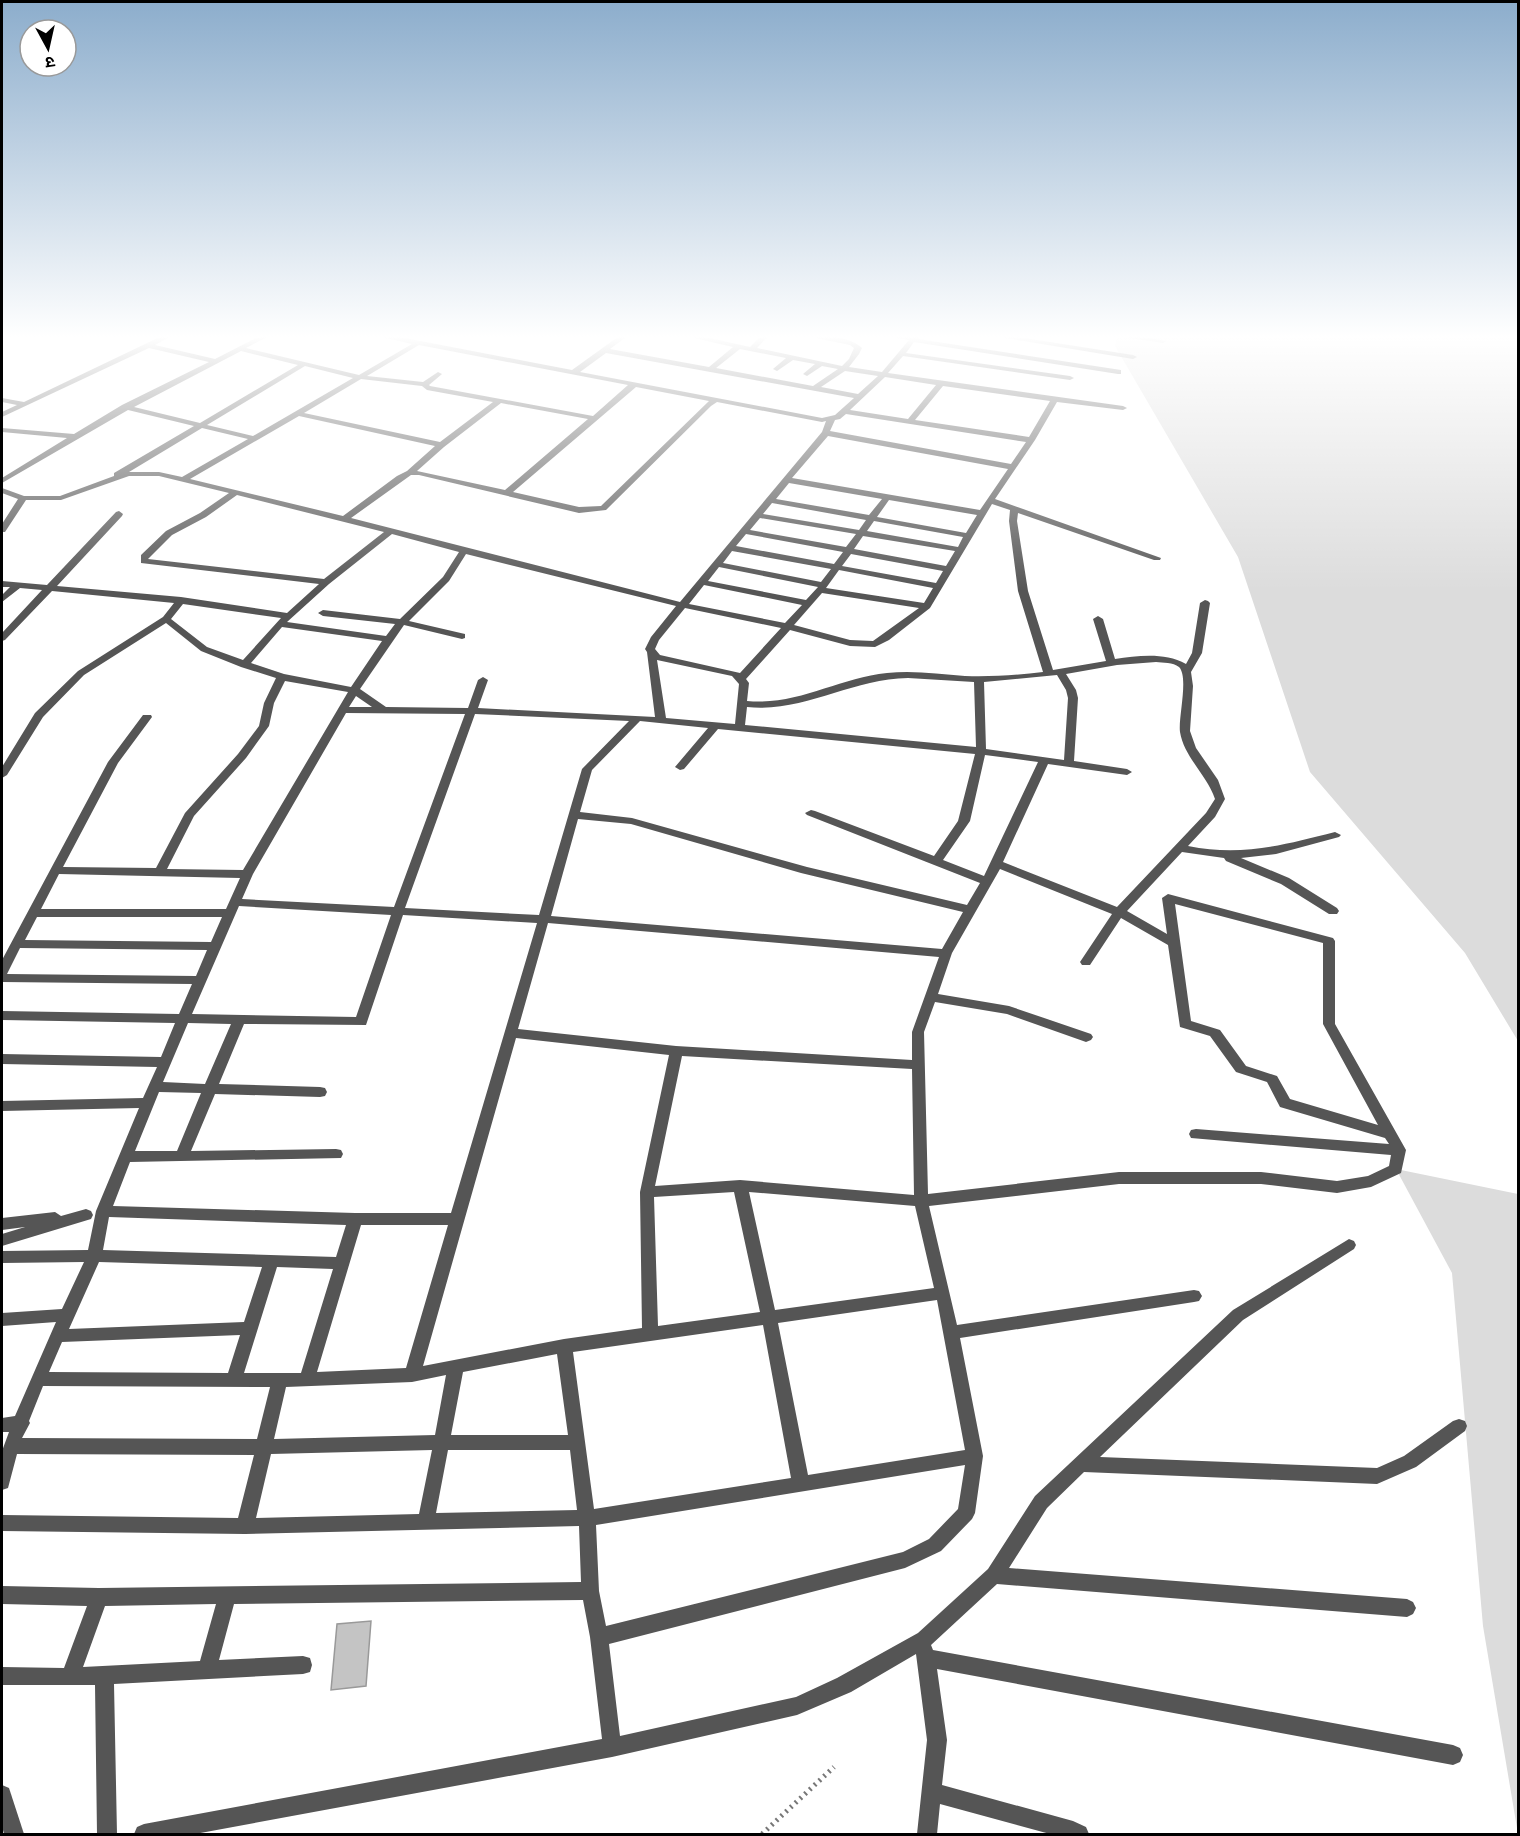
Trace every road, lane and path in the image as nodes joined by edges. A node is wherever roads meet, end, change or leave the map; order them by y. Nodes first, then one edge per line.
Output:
1 (831, 419) edge
2 (102, 420) edge
3 (173, 420) edge
4 (208, 420) edge
5 (285, 420) edge
6 (326, 420) edge
7 (475, 420) edge
8 (592, 420) edge
9 (692, 420) edge
10 (911, 420) edge
11 (1042, 420) edge
12 (197, 426) junction
13 (2, 430) edge
14 (826, 433) junction
15 (72, 436) junction
16 (254, 438) junction
17 (1031, 441) junction
18 (441, 445) junction
19 (1011, 467) junction
20 (410, 474) junction
21 (185, 479) junction
22 (787, 480) junction
23 (2, 481) edge
24 (106, 481) junction
25 (2, 490) edge
26 (236, 492) junction
27 (507, 493) junction
28 (887, 497) junction
29 (23, 498) junction
30 (770, 500) junction
31 (990, 500) junction
32 (1014, 510) junction
33 (982, 513) junction
34 (119, 514) dead end
35 (757, 515) junction
36 (872, 517) junction
37 (344, 519) junction
38 (4, 527) edge
39 (391, 531) junction
40 (744, 531) junction
41 (860, 534) junction
42 (970, 536) junction
43 (730, 548) junction
44 (962, 550) junction
45 (464, 551) junction
46 (848, 552) junction
47 (1157, 558) dead end
48 (716, 564) junction
49 (837, 567) junction
50 (948, 569) junction
51 (326, 582) junction
52 (701, 582) junction
53 (2, 584) edge
54 (18, 585) junction
55 (50, 586) junction
56 (939, 586) junction
57 (822, 588) junction
58 (2, 599) edge
59 (181, 600) junction
60 (808, 603) junction
61 (1205, 603) dead end
62 (682, 605) junction
63 (927, 606) junction
64 (323, 613) dead end
65 (288, 616) junction
66 (166, 619) junction
67 (1098, 619) dead end
68 (402, 622) junction
69 (280, 624) junction
70 (787, 626) junction
71 (462, 636) dead end
72 (2, 638) edge
73 (388, 639) junction
74 (651, 652) junction
75 (1111, 662) junction
76 (244, 665) junction
77 (1187, 670) junction
78 (1054, 673) junction
79 (282, 677) junction
80 (741, 678) junction
81 (979, 679) junction
82 (483, 680) dead end
83 (354, 690) junction
84 (742, 703) junction
85 (341, 710) junction
86 (382, 710) junction
87 (470, 711) junction
88 (147, 717) dead end
89 (638, 718) junction
90 (661, 720) junction
91 (716, 725) junction
92 (740, 728) junction
93 (981, 751) junction
94 (1044, 760) junction
95 (6, 761) edge
96 (1069, 763) junction
97 (680, 767) dead end
98 (1127, 772) dead end
99 (2, 775) edge
100 (811, 813) dead end
101 (573, 815) junction
102 (1335, 835) dead end
103 (1180, 848) junction
104 (1223, 855) junction
105 (936, 861) junction
106 (997, 864) junction
107 (54, 870) junction
108 (159, 873) junction
109 (247, 874) junction
110 (987, 881) junction
111 (232, 908) junction
112 (970, 910) junction
113 (398, 911) junction
114 (1333, 911) dead end
115 (1119, 912) junction
116 (35, 913) junction
117 (542, 919) junction
118 (1174, 943) junction
119 (17, 944) junction
120 (215, 946) junction
121 (946, 953) junction
122 (1086, 962) dead end
123 (2, 971) edge
124 (2, 978) edge
125 (200, 980) junction
126 (930, 997) junction
127 (2, 1015) edge
128 (184, 1017) junction
129 (239, 1020) junction
130 (510, 1033) junction
131 (1086, 1037) dead end
132 (676, 1051) junction
133 (2, 1059) edge
134 (165, 1062) junction
135 (919, 1065) junction
136 (155, 1087) junction
137 (210, 1089) junction
138 (320, 1092) dead end
139 (148, 1103) junction
140 (2, 1106) edge
141 (1196, 1134) dead end
142 (1389, 1134) junction
143 (1399, 1150) junction
144 (336, 1154) dead end
145 (181, 1156) junction
146 (126, 1157) junction
147 (740, 1186) junction
148 (647, 1192) junction
149 (921, 1201) junction
150 (103, 1211) junction
151 (457, 1219) junction
152 (355, 1220) junction
153 (2, 1224) edge
154 (2, 1240) edge
155 (1349, 1245) dead end
156 (94, 1256) junction
157 (2, 1257) edge
158 (271, 1261) junction
159 (342, 1263) junction
160 (943, 1293) junction
161 (1194, 1296) dead end
162 (67, 1315) junction
163 (769, 1317) junction
164 (2, 1319) edge
165 (250, 1328) junction
166 (951, 1333) junction
167 (650, 1334) junction
168 (57, 1336) junction
169 (564, 1346) junction
170 (456, 1367) junction
171 (412, 1375) junction
172 (38, 1379) junction
173 (234, 1380) junction
174 (280, 1380) junction
175 (307, 1380) junction
176 (22, 1423) junction
177 (2, 1425) edge
178 (1459, 1426) dead end
179 (441, 1442) junction
180 (577, 1443) junction
181 (12, 1446) junction
182 (264, 1447) junction
183 (975, 1456) junction
184 (1081, 1464) junction
185 (2, 1482) edge
186 (801, 1485) junction
187 (588, 1518) junction
188 (2, 1523) edge
189 (426, 1523) junction
190 (244, 1526) junction
191 (994, 1575) junction
192 (590, 1591) junction
193 (2, 1595) edge
194 (228, 1595) junction
195 (99, 1597) junction
196 (1407, 1608) dead end
197 (599, 1637) junction
198 (924, 1639) junction
199 (926, 1658) junction
200 (303, 1665) dead end
201 (207, 1670) junction
202 (104, 1675) junction
203 (2, 1676) edge
204 (70, 1677) junction
205 (612, 1746) junction
206 (1453, 1755) dead end
207 (834, 1767) dead end
208 (932, 1792) junction
209 (2, 1795) edge
210 (14, 1834) edge
211 (107, 1834) edge
212 (144, 1834) edge
213 (762, 1834) edge
214 (927, 1834) edge
215 (1079, 1834) edge

1 - 14 street
2 - 15 street
3 - 12 street
4 - 12 street
5 - 16 street
6 - 18 street
7 - 18 street
8 - 27 street
9 - 27 street
10 - 17 street
11 - 17 street
12 - 16 street
12 - 24 street
13 - 15 street
14 - 19 street
14 - 22 street
15 - 23 street
16 - 21 street
17 - 19 street
18 - 20 street
19 - 31 street
20 - 27 street
20 - 37 street
21 - 24 street
21 - 26 street
22 - 28 street
22 - 30 street
24 - 29 street
25 - 29 street
26 - 37 street
26 - 51 street
28 - 33 street
28 - 36 street
29 - 38 street
30 - 35 street
30 - 36 street
31 - 32 street
31 - 33 street
32 - 47 street
32 - 78 street
33 - 42 street
34 - 55 street
35 - 40 street
35 - 41 street
36 - 41 street
36 - 42 street
37 - 39 street
39 - 45 street
39 - 51 street
40 - 43 street
40 - 46 street
41 - 44 street
41 - 46 street
42 - 44 street
43 - 48 street
43 - 49 street
44 - 50 street
45 - 62 street
45 - 68 street
46 - 49 street
46 - 50 street
48 - 52 street
48 - 57 street
49 - 56 street
49 - 57 street
50 - 56 street
51 - 65 street
52 - 60 street
52 - 62 street
53 - 54 street
54 - 55 street
54 - 58 street
55 - 59 street
55 - 72 street
56 - 63 street
57 - 60 street
57 - 63 street
59 - 65 street
59 - 66 street
60 - 70 street
61 - 77 street
62 - 70 street
62 - 74 street
63 - 70 street
64 - 68 street
65 - 69 street
66 - 76 street
66 - 95 street
67 - 75 street
68 - 71 street
68 - 73 street
69 - 73 street
69 - 76 street
70 - 80 street
73 - 83 street
74 - 80 street
74 - 90 street
75 - 77 street
75 - 78 street
76 - 79 street
77 - 103 street
78 - 81 street
78 - 96 street
79 - 83 street
79 - 108 street
80 - 84 street
81 - 84 street
81 - 93 street
82 - 87 street
83 - 85 street
83 - 86 street
84 - 92 street
85 - 86 street
85 - 109 street
86 - 87 street
87 - 89 street
87 - 113 street
88 - 107 street
89 - 90 street
89 - 101 street
90 - 91 street
91 - 92 street
91 - 97 street
92 - 93 street
93 - 94 street
93 - 105 street
94 - 96 street
94 - 106 street
95 - 99 street
96 - 98 street
100 - 105 street
101 - 112 street
101 - 117 street
102 - 104 street
103 - 104 street
103 - 115 street
104 - 114 street
105 - 110 street
106 - 110 street
106 - 115 street
107 - 108 street
107 - 116 street
108 - 109 street
109 - 111 street
110 - 112 street
111 - 113 street
111 - 116 street
111 - 120 street
112 - 121 street
113 - 117 street
113 - 129 street
115 - 118 street
115 - 122 street
116 - 119 street
117 - 121 street
117 - 130 street
118 - 142 street
118 - 142 street
119 - 120 street
119 - 123 street
120 - 125 street
121 - 126 street
124 - 125 street
125 - 128 street
126 - 131 street
126 - 135 street
127 - 128 street
128 - 129 street
128 - 134 street
129 - 137 street
130 - 132 street
130 - 151 street
132 - 135 street
132 - 148 street
133 - 134 street
134 - 136 street
135 - 149 street
136 - 137 street
136 - 139 street
137 - 138 street
137 - 145 street
139 - 140 street
139 - 146 street
141 - 143 street
142 - 143 street
143 - 149 street
144 - 145 street
145 - 146 street
146 - 150 street
147 - 148 street
147 - 149 street
147 - 163 street
148 - 167 street
149 - 160 street
150 - 152 street
150 - 156 street
151 - 152 street
151 - 171 street
152 - 159 street
153 - 154 street
155 - 184 street
156 - 157 street
156 - 158 street
156 - 162 street
158 - 159 street
158 - 165 street
159 - 175 street
160 - 163 street
160 - 166 street
161 - 166 street
162 - 164 street
162 - 168 street
163 - 167 street
163 - 186 street
165 - 168 street
165 - 173 street
166 - 183 street
167 - 169 street
168 - 172 street
169 - 170 street
169 - 180 street
170 - 171 street
170 - 179 street
171 - 175 street
172 - 173 street
172 - 176 street
173 - 174 street
174 - 175 street
174 - 182 street
176 - 177 street
176 - 181 street
178 - 184 street
179 - 180 street
179 - 182 street
179 - 189 street
180 - 187 street
181 - 182 street
181 - 185 street
182 - 190 street
183 - 186 street
183 - 197 street
184 - 191 street
186 - 187 street
187 - 189 street
187 - 192 street
188 - 190 street
189 - 190 street
191 - 196 street
191 - 198 street
192 - 194 street
192 - 197 street
193 - 195 street
194 - 195 street
194 - 201 street
195 - 204 street
197 - 205 street
198 - 199 street
198 - 205 street
199 - 206 street
199 - 208 street
200 - 201 street
201 - 202 street
202 - 204 street
202 - 211 street
203 - 204 street
205 - 212 street
207 - 213 path
208 - 214 street
208 - 215 street
209 - 210 street

